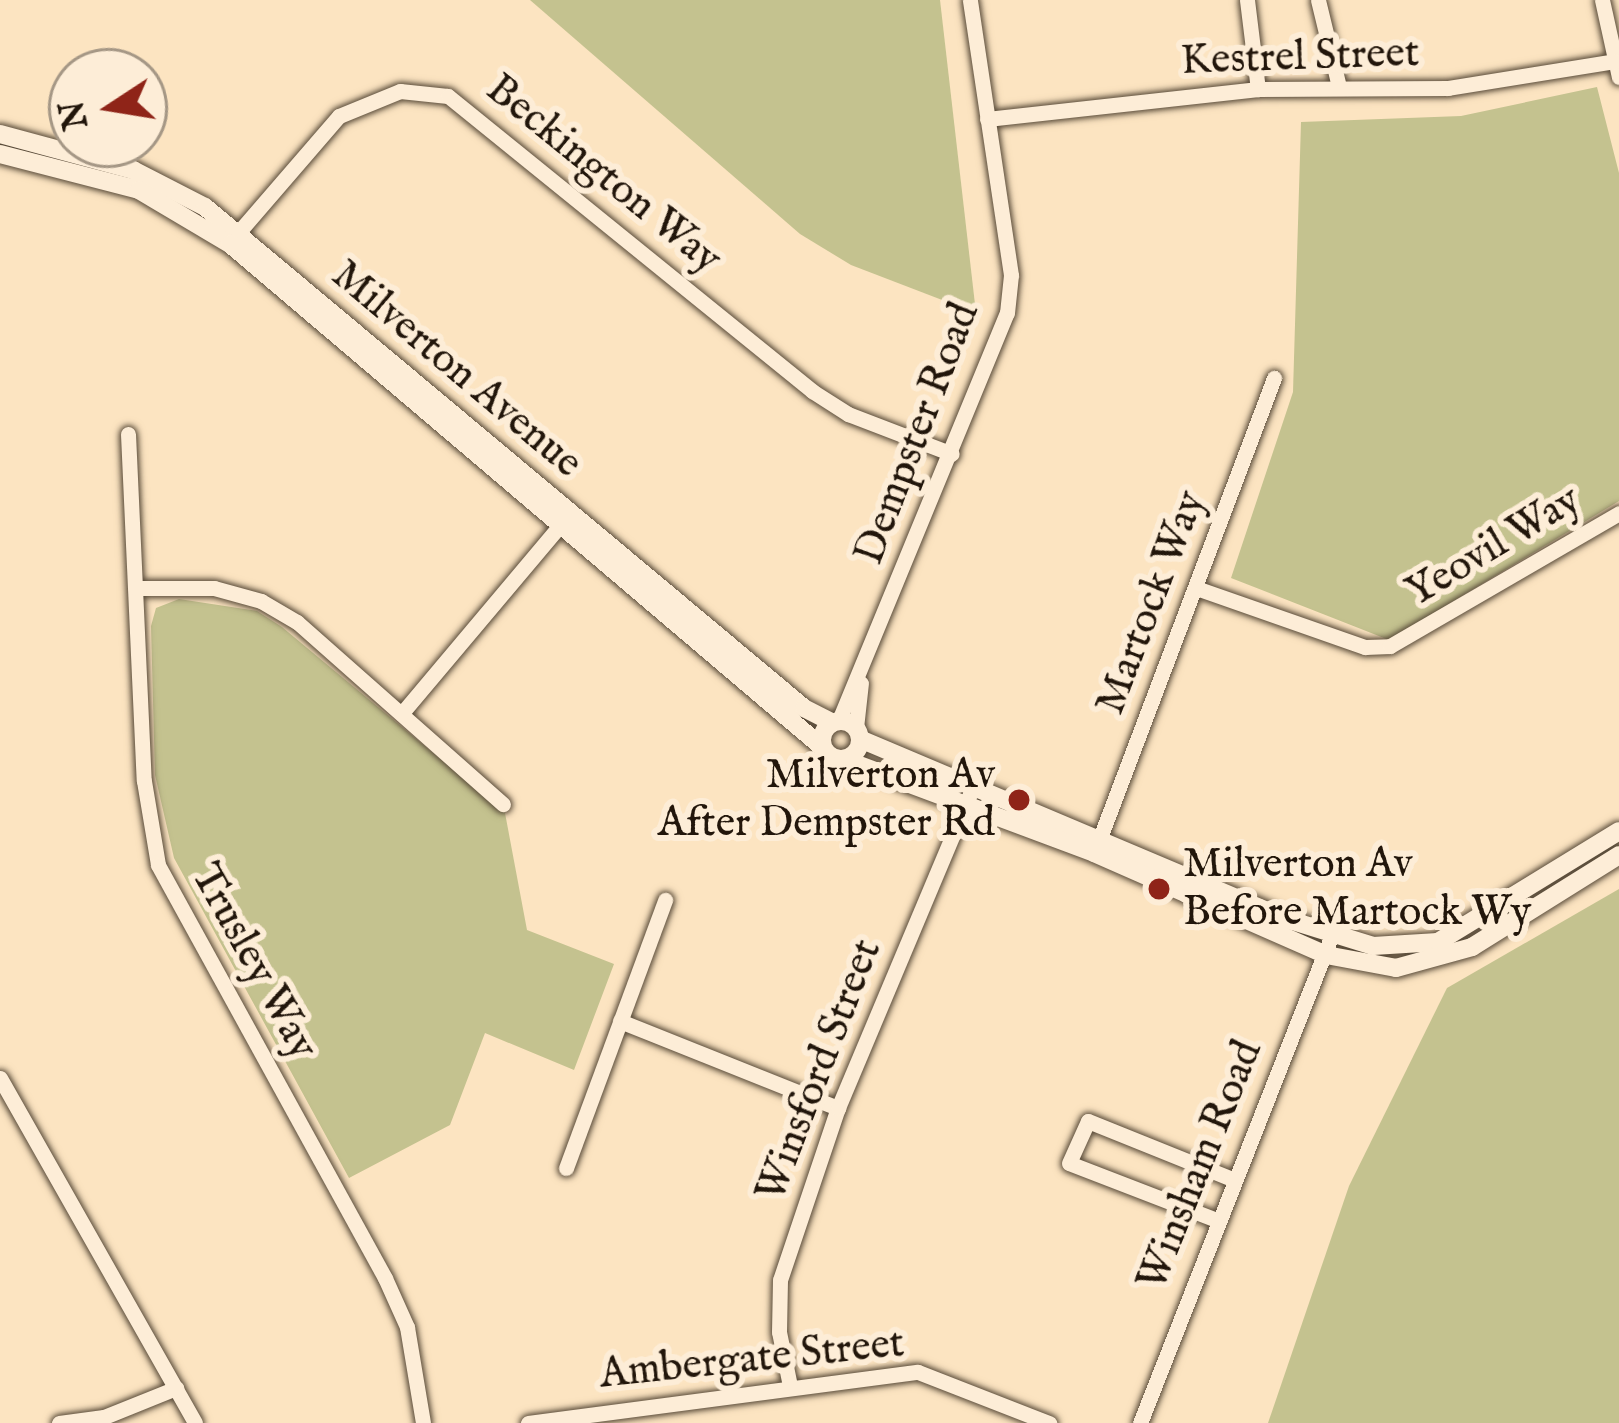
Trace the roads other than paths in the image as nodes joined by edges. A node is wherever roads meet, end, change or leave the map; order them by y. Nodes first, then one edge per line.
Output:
1 (970, 0) edge
2 (1247, 0) edge
3 (1318, 0) edge
4 (1602, 0) edge
5 (1617, 69) edge
6 (1339, 87) junction
7 (1258, 88) junction
8 (987, 119) junction
9 (0, 134) edge
10 (0, 154) edge
11 (234, 238) junction
12 (1274, 378) dead end
13 (128, 434) dead end
14 (952, 454) junction
15 (1619, 513) edge
16 (564, 521) junction
17 (136, 588) junction
18 (1199, 589) junction
19 (402, 713) junction
20 (847, 727) junction
21 (822, 747) junction
22 (843, 759) junction
23 (968, 798) junction
24 (503, 804) dead end
25 (1619, 831) edge
26 (1096, 846) junction
27 (1619, 856) edge
28 (665, 900) dead end
29 (1328, 946) junction
30 (620, 1021) junction
31 (0, 1078) edge
32 (838, 1108) junction
33 (566, 1168) dead end
34 (1235, 1180) junction
35 (1214, 1219) junction
36 (790, 1386) junction
37 (176, 1388) junction
38 (59, 1423) edge
39 (195, 1423) edge
40 (423, 1423) edge
41 (528, 1423) edge
42 (1049, 1423) edge
43 (1140, 1423) edge

1 - 8 street, Dempster Road
2 - 7 street
3 - 6 street
4 - 5 street
5 - 6 street, Kestrel Street
6 - 7 street, Kestrel Street
7 - 8 street, Kestrel Street
8 - 14 street, Dempster Road
9 - 11 street, Milverton Avenue
10 - 11 street, Milverton Avenue
11 - 14 street, Beckington Way
11 - 16 street, Milverton Avenue
12 - 18 street, Martock Way
13 - 17 street, Trusley Way
14 - 20 street, Dempster Road
15 - 18 street, Yeovil Way
16 - 19 street
16 - 20 street, Milverton Avenue
16 - 21 street, Milverton Avenue
17 - 19 street
17 - 40 street, Trusley Way
18 - 26 street, Martock Way
19 - 24 street
20 - 21 street
20 - 22 street
20 - 23 street, Milverton Avenue
21 - 22 street, Milverton Avenue
22 - 23 street, Milverton Avenue
23 - 26 street, Milverton Avenue
23 - 32 street, Winsford Street
25 - 29 street, Milverton Avenue
26 - 29 street, Milverton Avenue
27 - 29 street, Milverton Avenue
28 - 30 street
29 - 34 street, Winsham Road
30 - 32 street
30 - 33 street
31 - 37 street
32 - 36 street, Winsford Street
34 - 35 street, Winsham Road
34 - 35 street
35 - 43 street, Winsham Road
36 - 41 street, Ambergate Street
36 - 42 street, Ambergate Street
37 - 38 street
37 - 39 street

